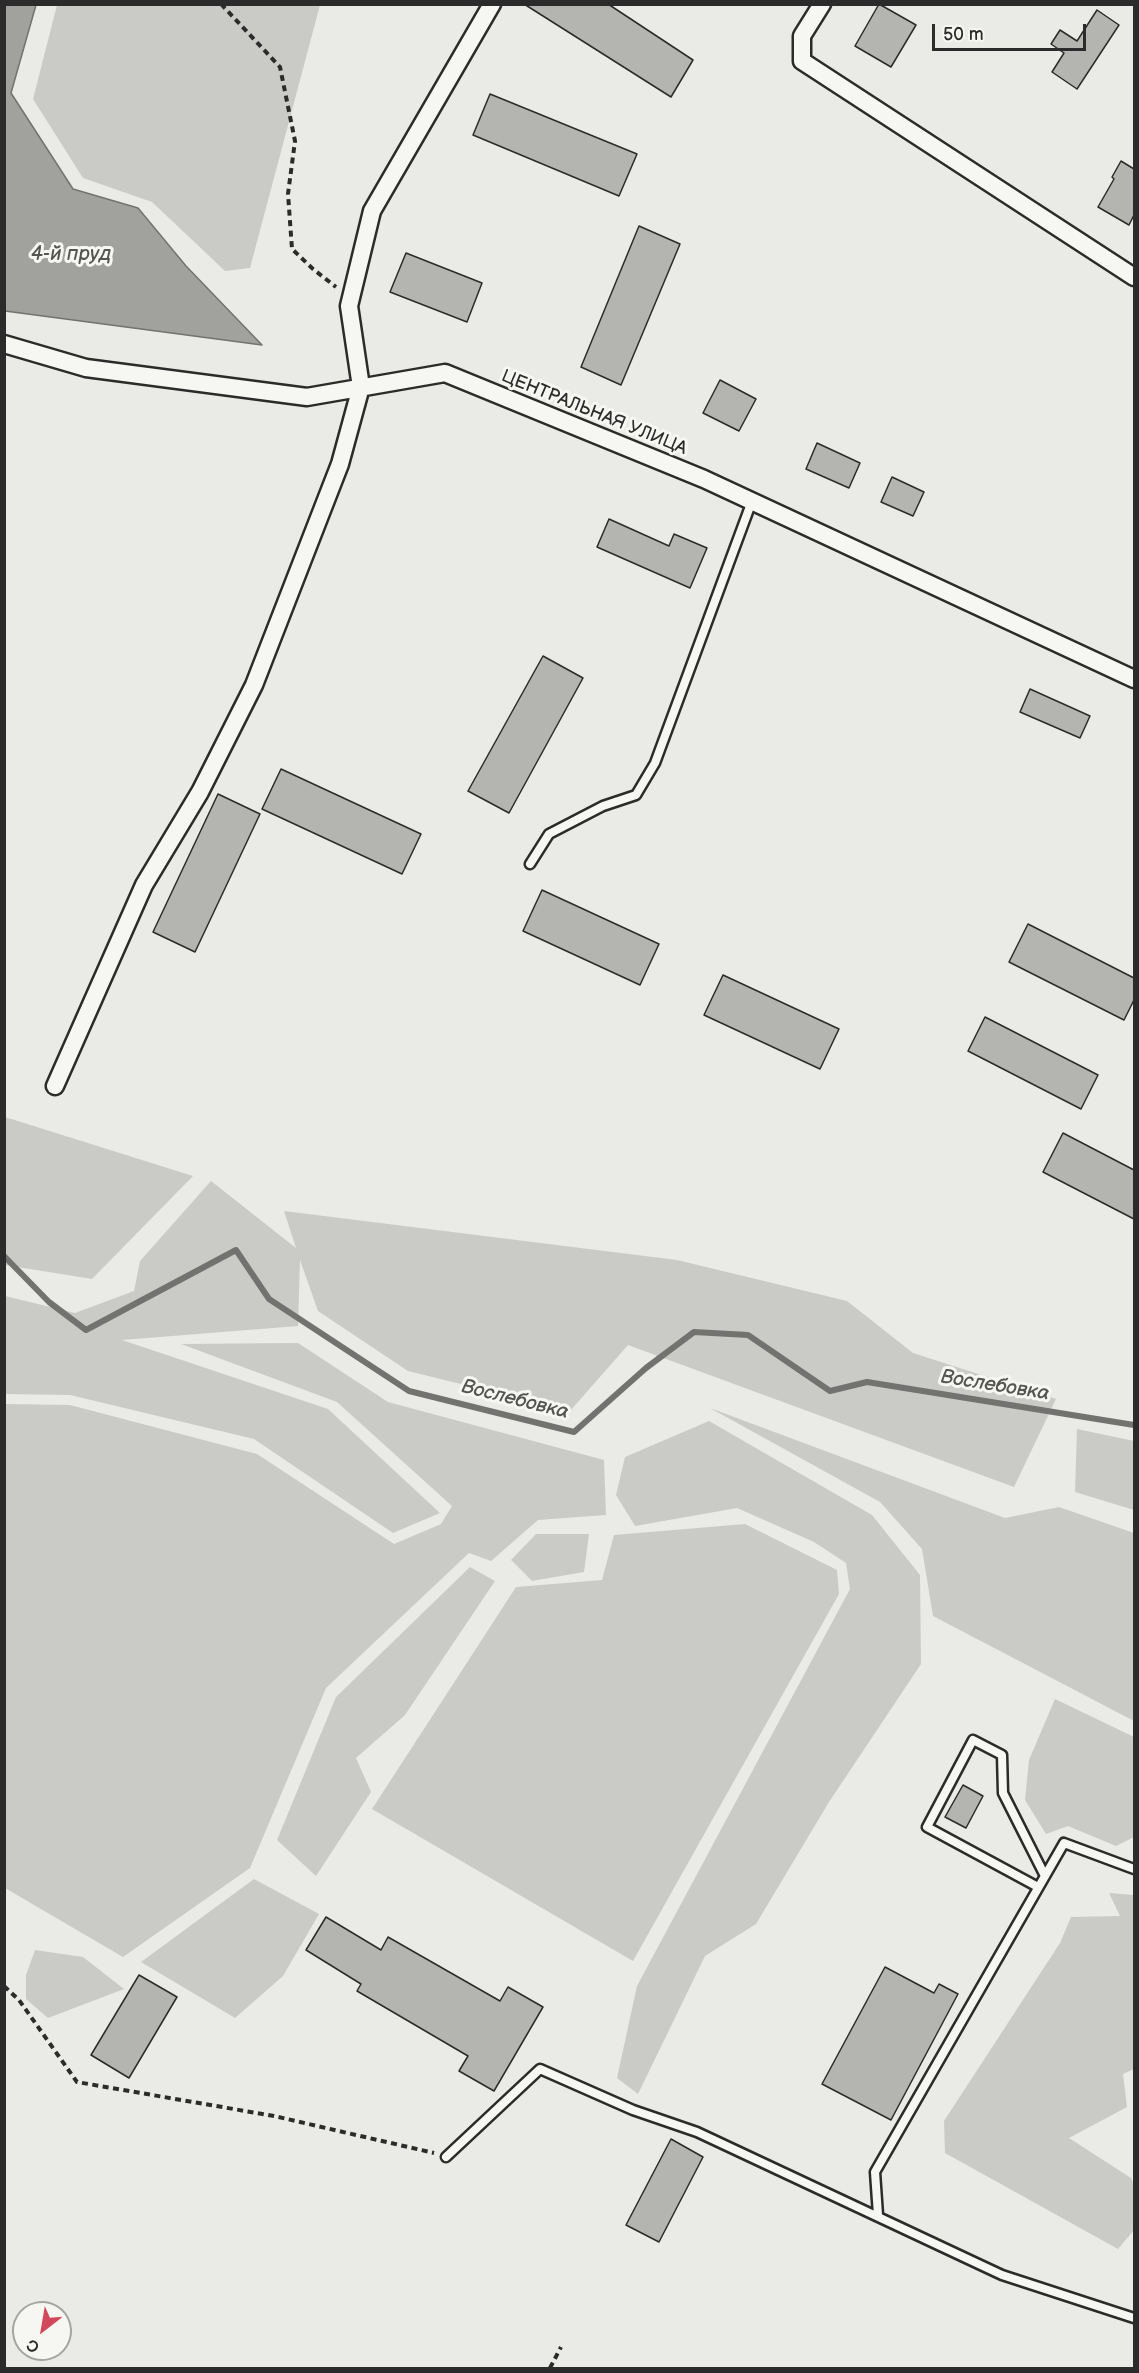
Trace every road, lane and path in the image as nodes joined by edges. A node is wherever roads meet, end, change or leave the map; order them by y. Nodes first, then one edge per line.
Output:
1 (221, 4) edge
2 (492, 4) edge
3 (822, 4) edge
4 (1134, 276) edge
5 (349, 306) junction
6 (4, 344) edge
7 (361, 387) junction
8 (752, 501) junction
9 (1134, 679) edge
10 (530, 864) dead end
11 (55, 1086) dead end
12 (1134, 1869) edge
13 (1045, 1876) junction
14 (1038, 1887) junction
15 (4, 1986) edge
16 (446, 2157) joint
17 (878, 2216) junction
18 (1134, 2318) edge
19 (561, 2347) dead end
20 (550, 2368) edge

1 - 5 path
2 - 5 street
3 - 4 street
5 - 7 street
6 - 7 street, ЦЕНТРАЛЬНАЯ УЛИЦА
7 - 8 street, ЦЕНТРАЛЬНАЯ УЛИЦА
7 - 11 street
8 - 9 street, ЦЕНТРАЛЬНАЯ УЛИЦА
8 - 10 lane
12 - 13 lane
13 - 14 lane
13 - 14 lane
14 - 17 lane
15 - 16 path
16 - 17 lane
17 - 18 lane
19 - 20 path

